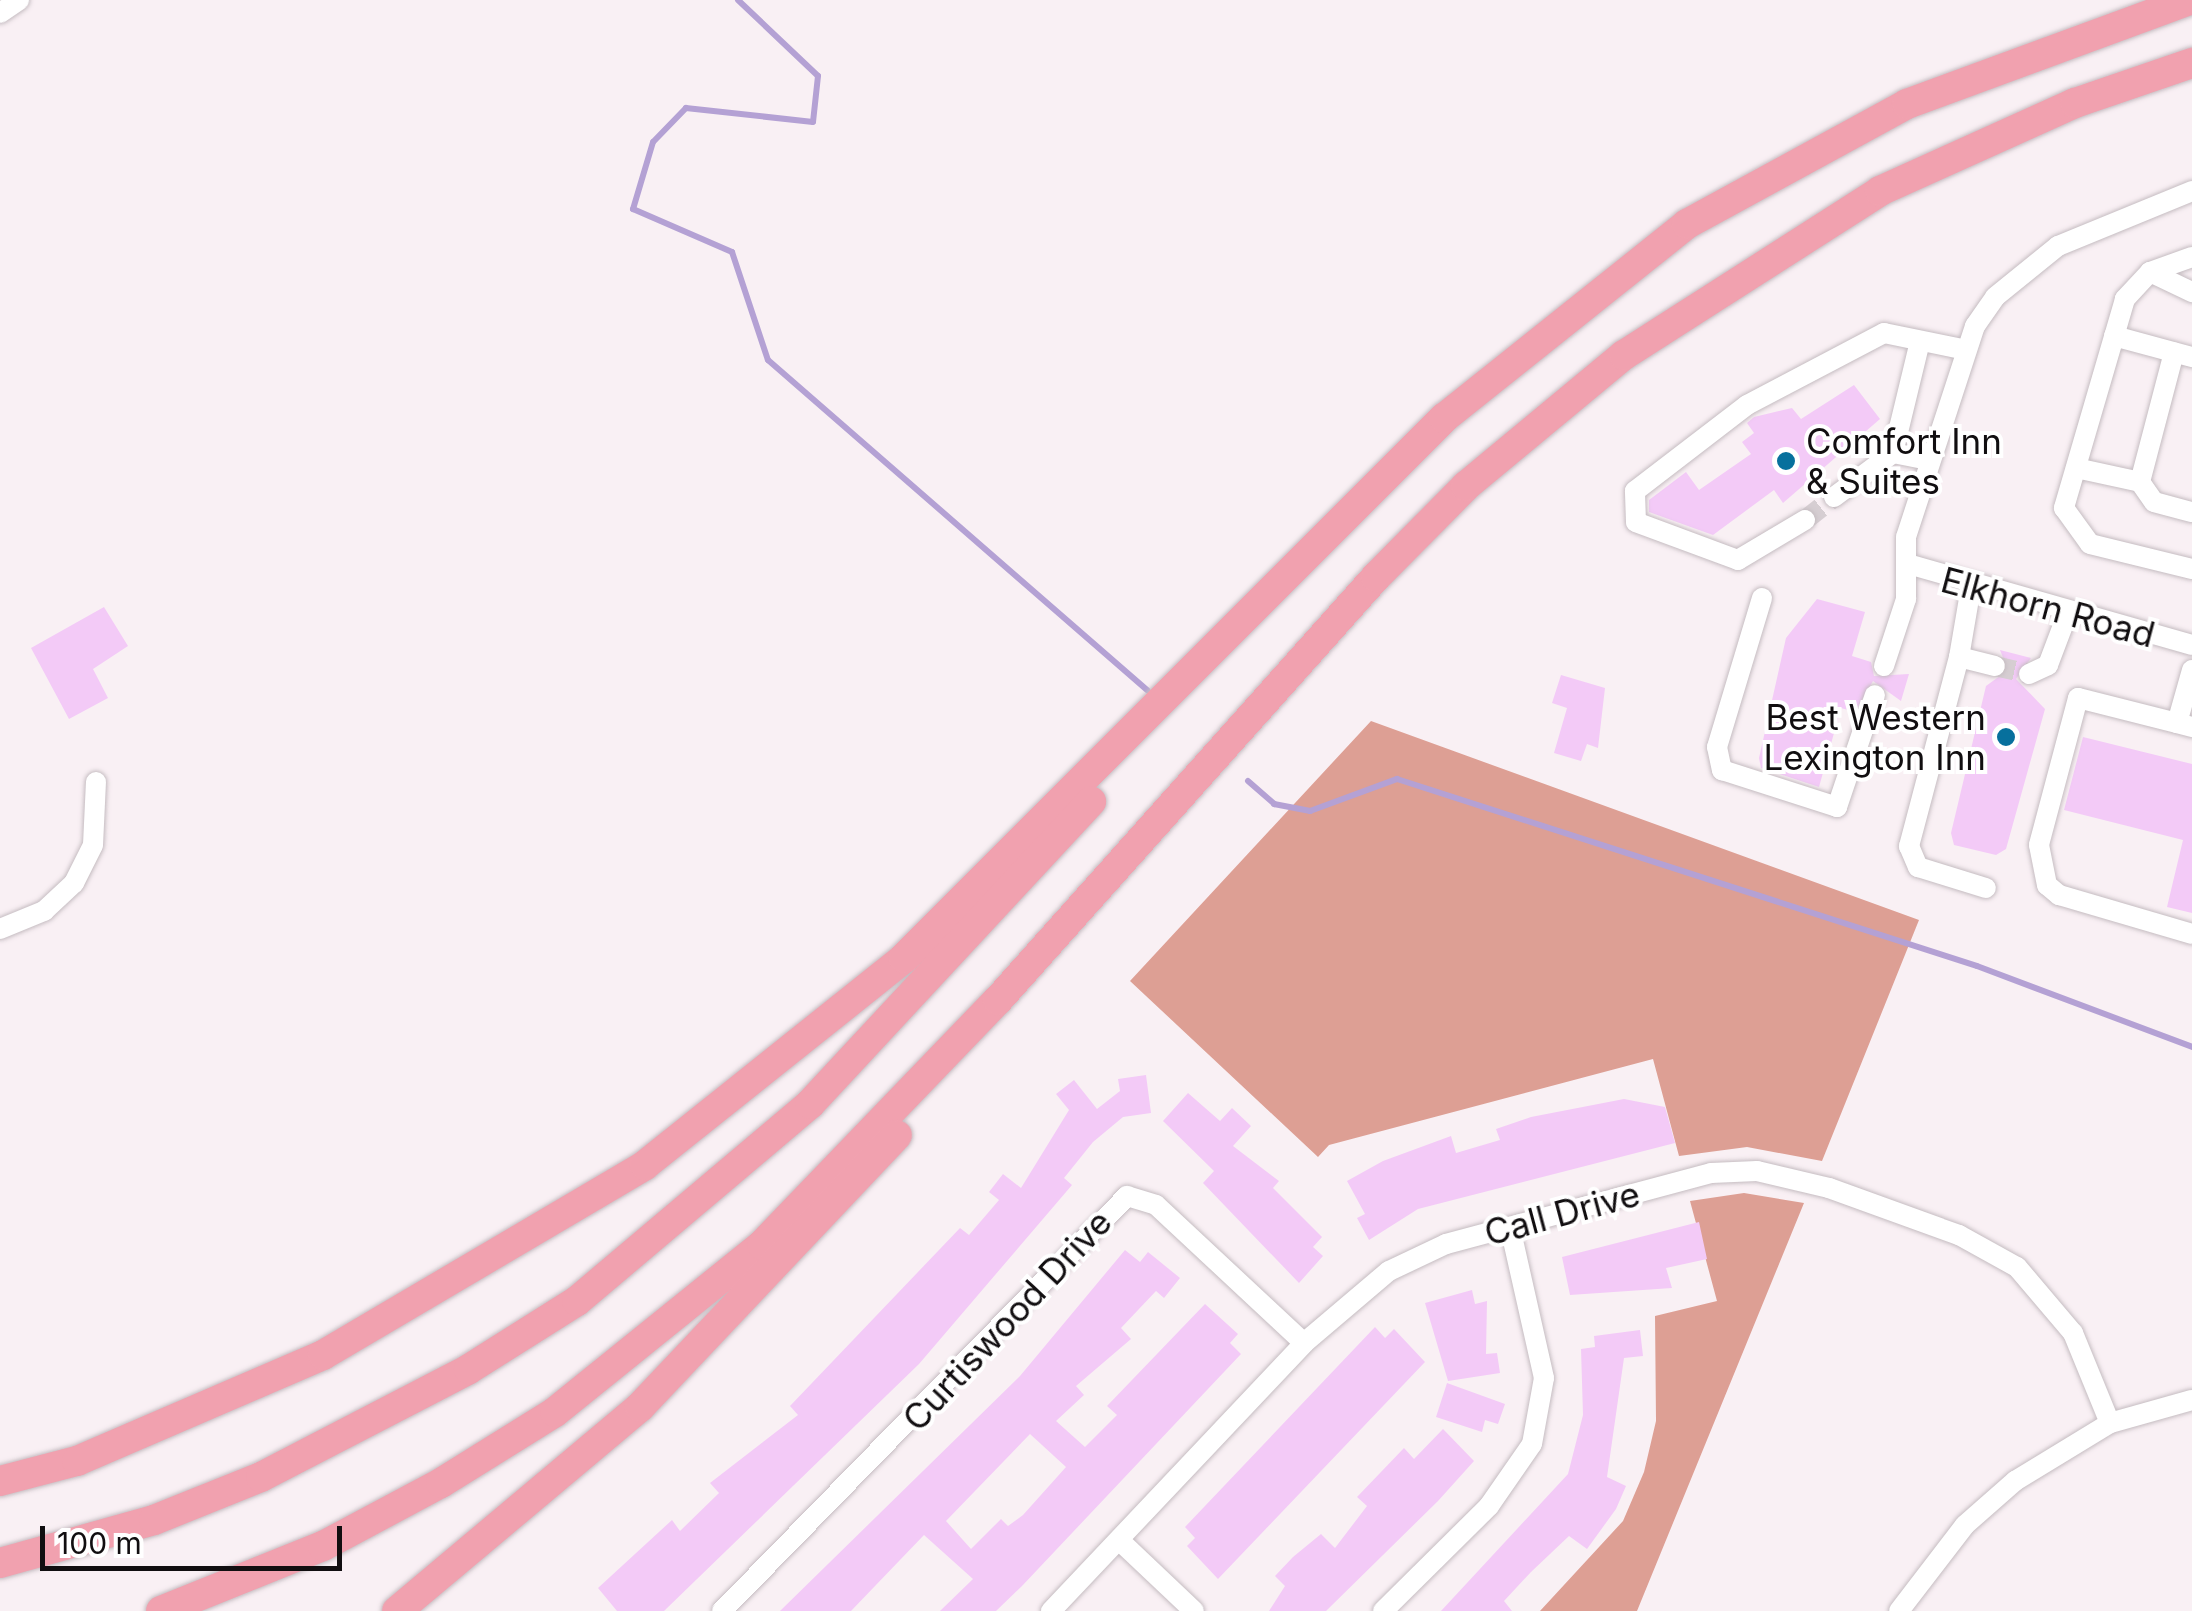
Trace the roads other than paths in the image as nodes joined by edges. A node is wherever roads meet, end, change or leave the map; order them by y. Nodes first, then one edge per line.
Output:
1 (19, 0) edge
2 (2138, 0) edge
3 (2189, 0) edge
4 (0, 13) edge
5 (2050, 44) junction
6 (2192, 63) edge
7 (2192, 191) edge
8 (2192, 257) edge
9 (2150, 272) junction
10 (2192, 292) edge
11 (2114, 336) junction
12 (1920, 341) junction
13 (1962, 349) junction
14 (2183, 355) edge
15 (1893, 453) junction
16 (1928, 460) junction
17 (2076, 468) junction
18 (2140, 482) junction
19 (1834, 497) tunnel mouth
20 (2192, 512) edge
21 (1804, 520) tunnel mouth
22 (1908, 564) junction
23 (2192, 569) edge
24 (1971, 587) junction
25 (1762, 598) dead end
26 (2068, 612) junction
27 (1234, 631) junction
28 (2192, 644) edge
29 (1959, 656) junction
30 (1884, 666) dead end
31 (1996, 666) tunnel mouth
32 (2192, 670) edge
33 (2029, 674) dead end
34 (1875, 695) dead end
35 (2184, 726) edge
36 (1204, 765) junction
37 (96, 782) dead end
38 (1986, 888) dead end
39 (0, 930) edge
40 (2192, 934) edge
41 (1510, 1227) junction
42 (1304, 1344) junction
43 (2192, 1400) edge
44 (2110, 1423) junction
45 (0, 1481) edge
46 (1118, 1540) junction
47 (0, 1563) edge
48 (161, 1611) edge
49 (397, 1611) edge
50 (722, 1611) edge
51 (1051, 1611) edge
52 (1194, 1611) edge
53 (1383, 1611) edge
54 (1899, 1611) edge

1 - 4 street
2 - 5 highway
3 - 5 highway
5 - 27 highway
6 - 36 highway
7 - 13 street
8 - 9 street
9 - 10 street
9 - 11 street
11 - 14 street
11 - 17 street
12 - 13 street
12 - 15 street
12 - 21 street
13 - 16 street
14 - 18 street
15 - 16 street
15 - 19 street
16 - 22 street
17 - 18 street
17 - 23 street
18 - 20 street
22 - 24 street, Elkhorn Road
22 - 30 street
24 - 26 street, Elkhorn Road
24 - 29 street
25 - 34 street
26 - 28 street, Elkhorn Road
26 - 33 street
27 - 45 highway
27 - 47 highway
29 - 31 street
29 - 38 street
32 - 35 street
35 - 40 street
36 - 48 highway
36 - 49 highway
37 - 39 street
41 - 42 street, Call Drive
41 - 44 street, Call Drive
41 - 53 street
42 - 46 street, Call Drive
42 - 50 street, Curtiswood Drive
43 - 44 street
44 - 54 street
46 - 51 street, Call Drive
46 - 52 street

